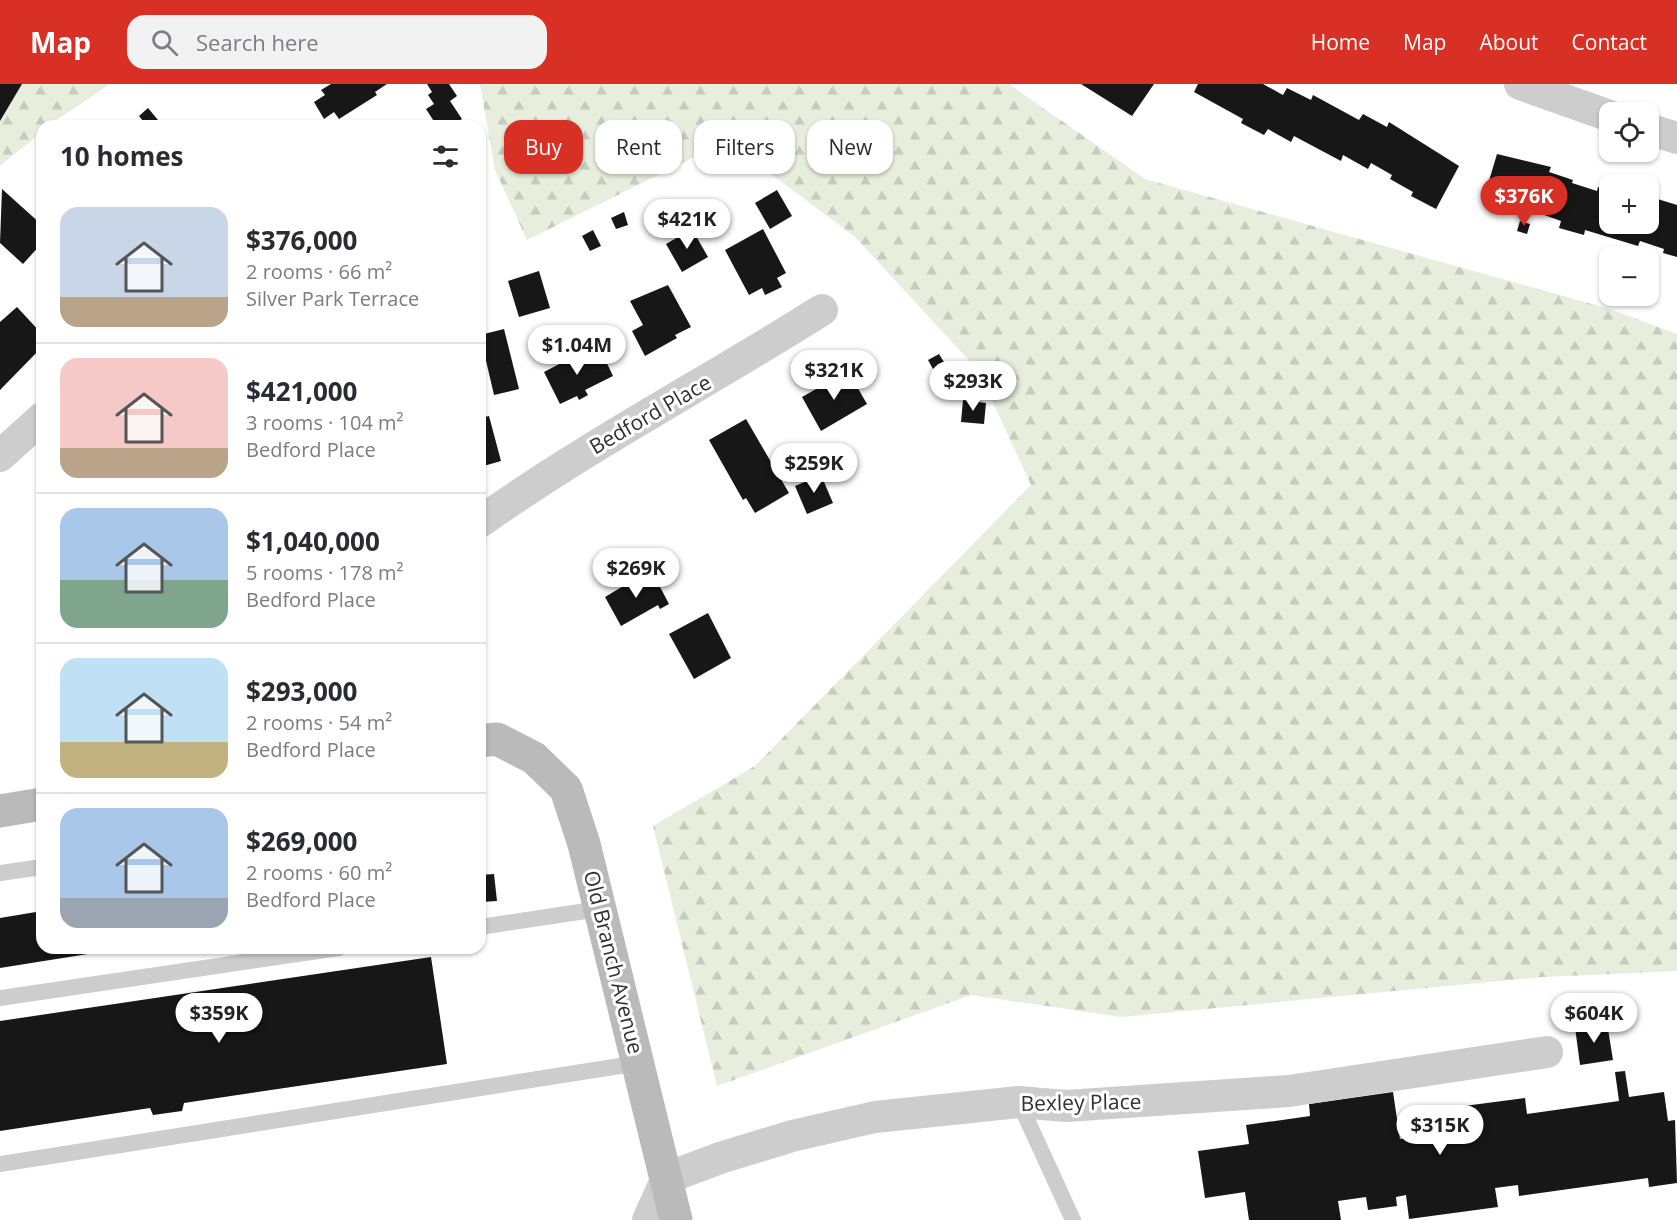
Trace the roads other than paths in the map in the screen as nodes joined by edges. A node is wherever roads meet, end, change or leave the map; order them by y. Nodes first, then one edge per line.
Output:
1 (1520, 84) edge
2 (1599, 112) edge
3 (1659, 132) edge
4 (1677, 138) edge
5 (822, 310) dead end
6 (36, 423) edge
7 (0, 456) edge
8 (486, 518) edge
9 (488, 740) edge
10 (36, 805) edge
11 (0, 810) edge
12 (36, 868) edge
13 (0, 873) edge
14 (599, 909) junction
15 (486, 926) edge
16 (298, 954) edge
17 (0, 998) edge
18 (1547, 1052) dead end
19 (639, 1063) junction
20 (1018, 1102) junction
21 (0, 1164) edge
22 (668, 1178) junction
23 (648, 1220) edge
24 (676, 1220) edge
25 (1073, 1220) edge

1 - 2 street
3 - 4 street
5 - 8 street, Bedford Place
6 - 7 street
9 - 14 street, Old Branch Avenue
10 - 11 street
12 - 13 lane
14 - 15 lane
14 - 19 street, Old Branch Avenue
16 - 17 lane
18 - 20 street, Bexley Place
19 - 21 lane
19 - 22 street, Old Branch Avenue
20 - 22 street, Bexley Place
20 - 25 lane
22 - 23 street
22 - 24 street, Old Branch Avenue

